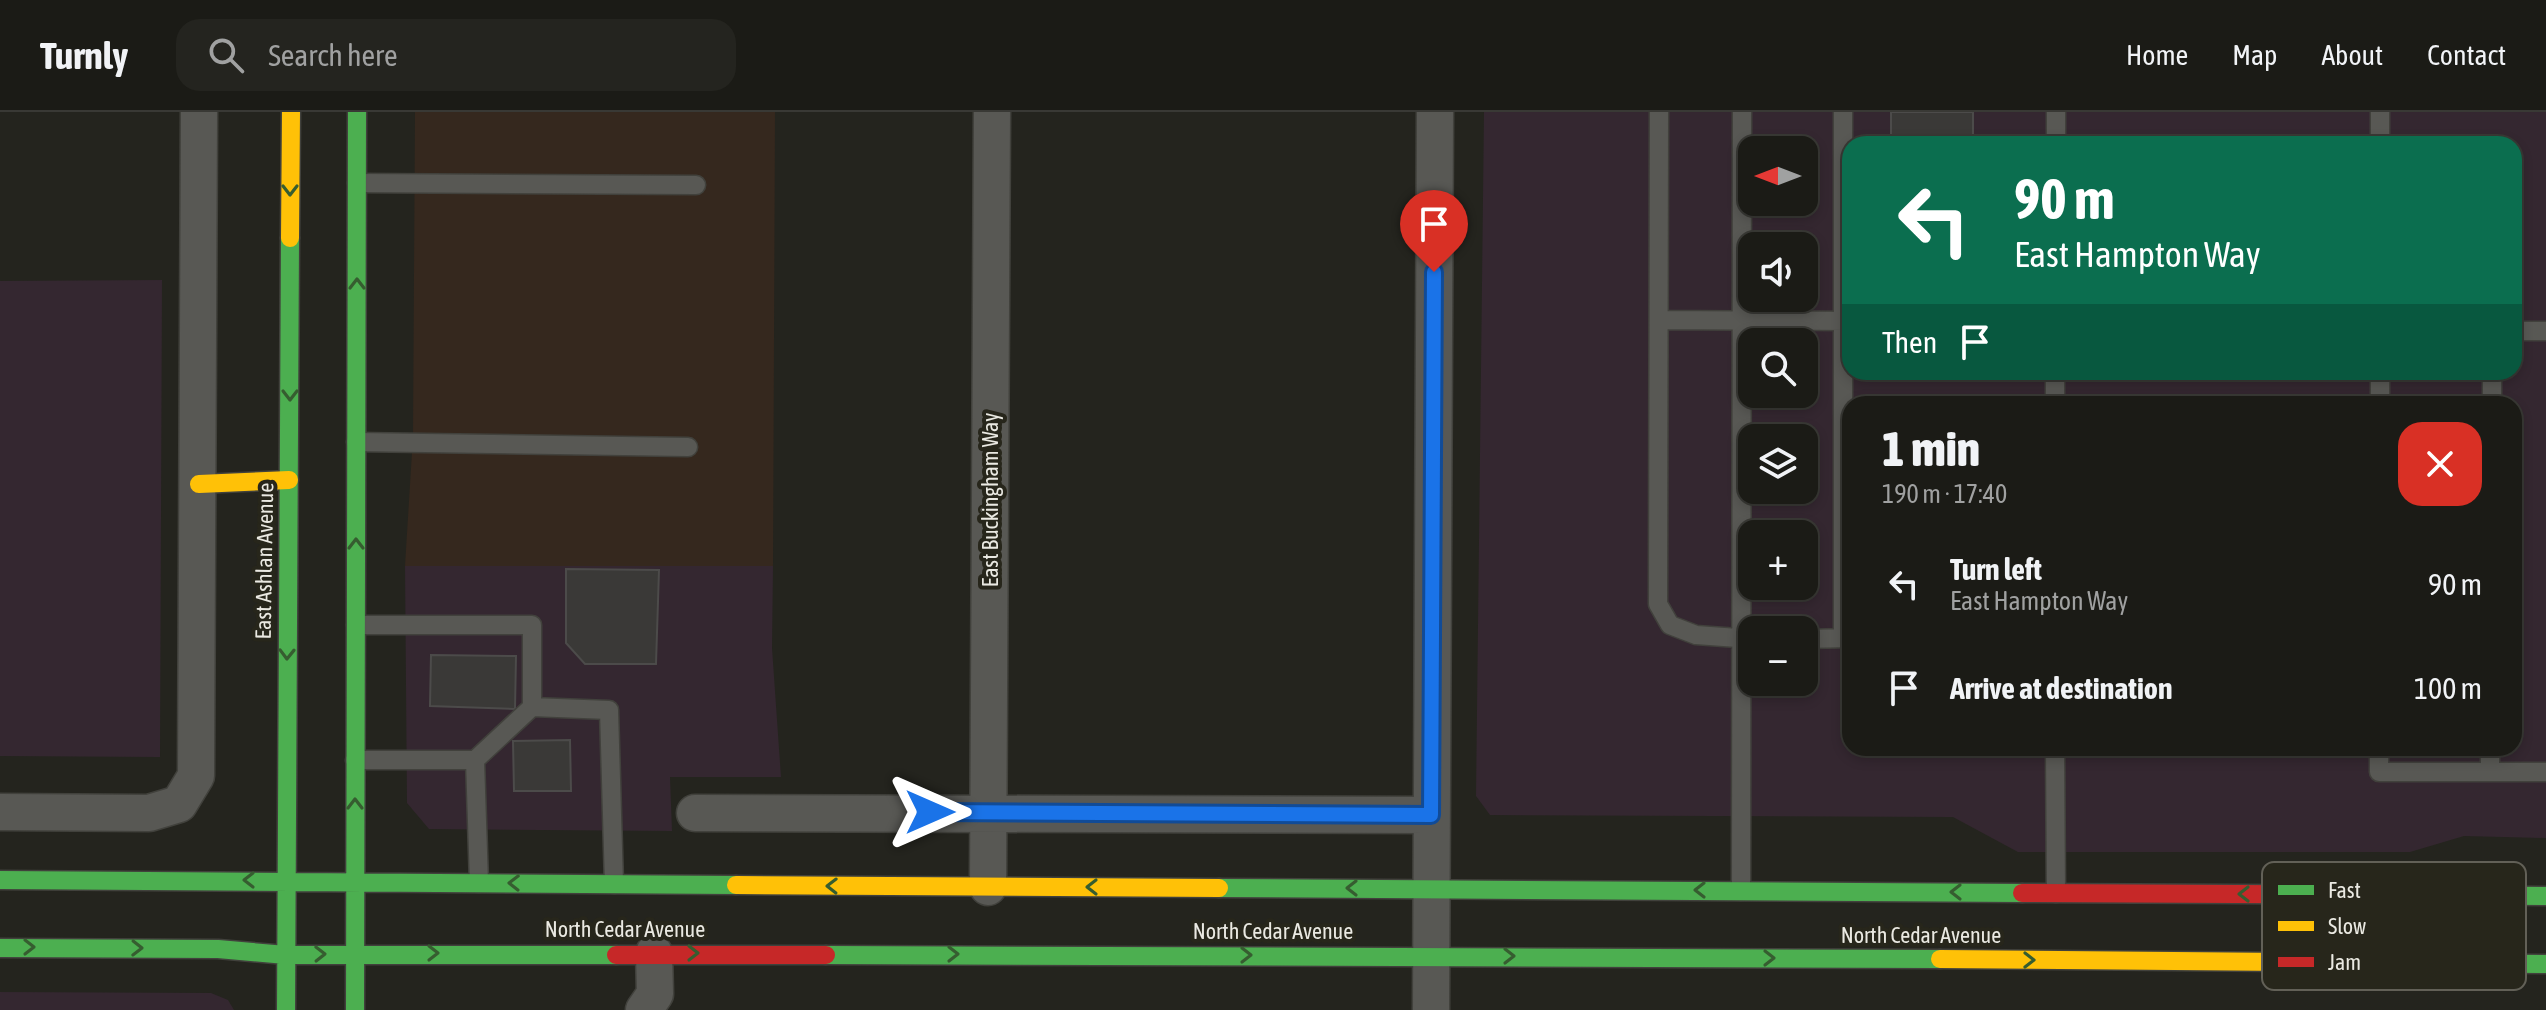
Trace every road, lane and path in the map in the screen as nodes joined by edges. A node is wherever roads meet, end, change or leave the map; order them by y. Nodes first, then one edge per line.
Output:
1 (199, 112) edge
2 (291, 112) edge
3 (357, 112) edge
4 (992, 112) edge
5 (1435, 112) edge
6 (1659, 112) edge
7 (1742, 112) edge
8 (1843, 112) edge
9 (2056, 112) edge
10 (2380, 112) edge
11 (1843, 136) edge
12 (2056, 136) edge
13 (2380, 136) edge
14 (357, 183) junction
15 (696, 185) dead end
16 (1659, 320) junction
17 (1742, 320) junction
18 (1842, 321) edge
19 (2522, 331) edge
20 (2546, 331) edge
21 (356, 442) junction
22 (688, 447) dead end
23 (289, 480) junction
24 (199, 484) junction
25 (1747, 616) edge
26 (356, 625) junction
27 (1738, 638) edge
28 (1842, 638) edge
29 (1818, 639) edge
30 (1746, 696) edge
31 (532, 707) junction
32 (2055, 756) edge
33 (2379, 756) edge
34 (2490, 756) edge
35 (355, 760) junction
36 (475, 760) junction
37 (2490, 772) junction
38 (2546, 772) edge
39 (0, 812) edge
40 (989, 812) junction
41 (695, 813) dead end
42 (1431, 815) junction
43 (0, 880) edge
44 (286, 881) junction
45 (355, 882) junction
46 (479, 883) junction
47 (614, 884) junction
48 (988, 887) junction
49 (1430, 888) junction
50 (1741, 891) junction
51 (2056, 893) junction
52 (2262, 894) edge
53 (2526, 896) edge
54 (2546, 896) edge
55 (0, 948) edge
56 (654, 953) junction
57 (355, 954) junction
58 (286, 955) junction
59 (1431, 955) junction
60 (2262, 962) edge
61 (2526, 964) edge
62 (2546, 964) edge
63 (286, 1010) edge
64 (355, 1010) edge
65 (644, 1010) edge
66 (1431, 1010) edge

1 - 24 street
2 -> 23 main road, East Ashlan Avenue
3 - 14 main road
4 - 40 street, East Buckingham Way
5 - 42 street
6 - 16 lane
7 - 17 lane
8 - 11 lane
9 - 12 lane
10 - 13 lane
14 - 15 lane
21 -> 14 main road
16 - 17 lane
16 - 27 lane
17 - 18 lane
17 - 25 lane
19 - 20 lane
21 - 22 lane
26 -> 21 main road
23 - 24 main road
23 -> 44 main road, East Ashlan Avenue
24 - 39 street
26 - 31 lane
26 - 35 main road
28 - 29 lane
30 - 50 lane
31 - 36 lane
31 - 47 lane
32 - 51 lane
33 - 37 lane
34 - 37 lane
35 - 36 lane
45 -> 35 main road
36 - 46 lane
37 - 38 lane
40 - 41 street
40 - 42 street
40 - 48 street, East Buckingham Way
42 - 49 street
44 -> 43 main road, North Cedar Avenue
44 - 45 main road, North Cedar Avenue
44 - 58 main road, East Ashlan Avenue
45 - 46 main road, North Cedar Avenue
45 - 57 main road
47 -> 46 main road, North Cedar Avenue
48 -> 47 main road, North Cedar Avenue
49 -> 48 main road, North Cedar Avenue
50 -> 49 main road, North Cedar Avenue
49 - 59 street
51 -> 50 main road, North Cedar Avenue
52 -> 51 main road, North Cedar Avenue
54 -> 53 main road, North Cedar Avenue
55 -> 58 main road, North Cedar Avenue
57 -> 56 main road, North Cedar Avenue
56 -> 59 main road, North Cedar Avenue
56 - 65 street
58 -> 57 main road, North Cedar Avenue
57 - 64 main road
58 - 63 main road, East Ashlan Avenue
59 -> 60 main road, North Cedar Avenue
59 - 66 street
61 -> 62 main road, North Cedar Avenue

